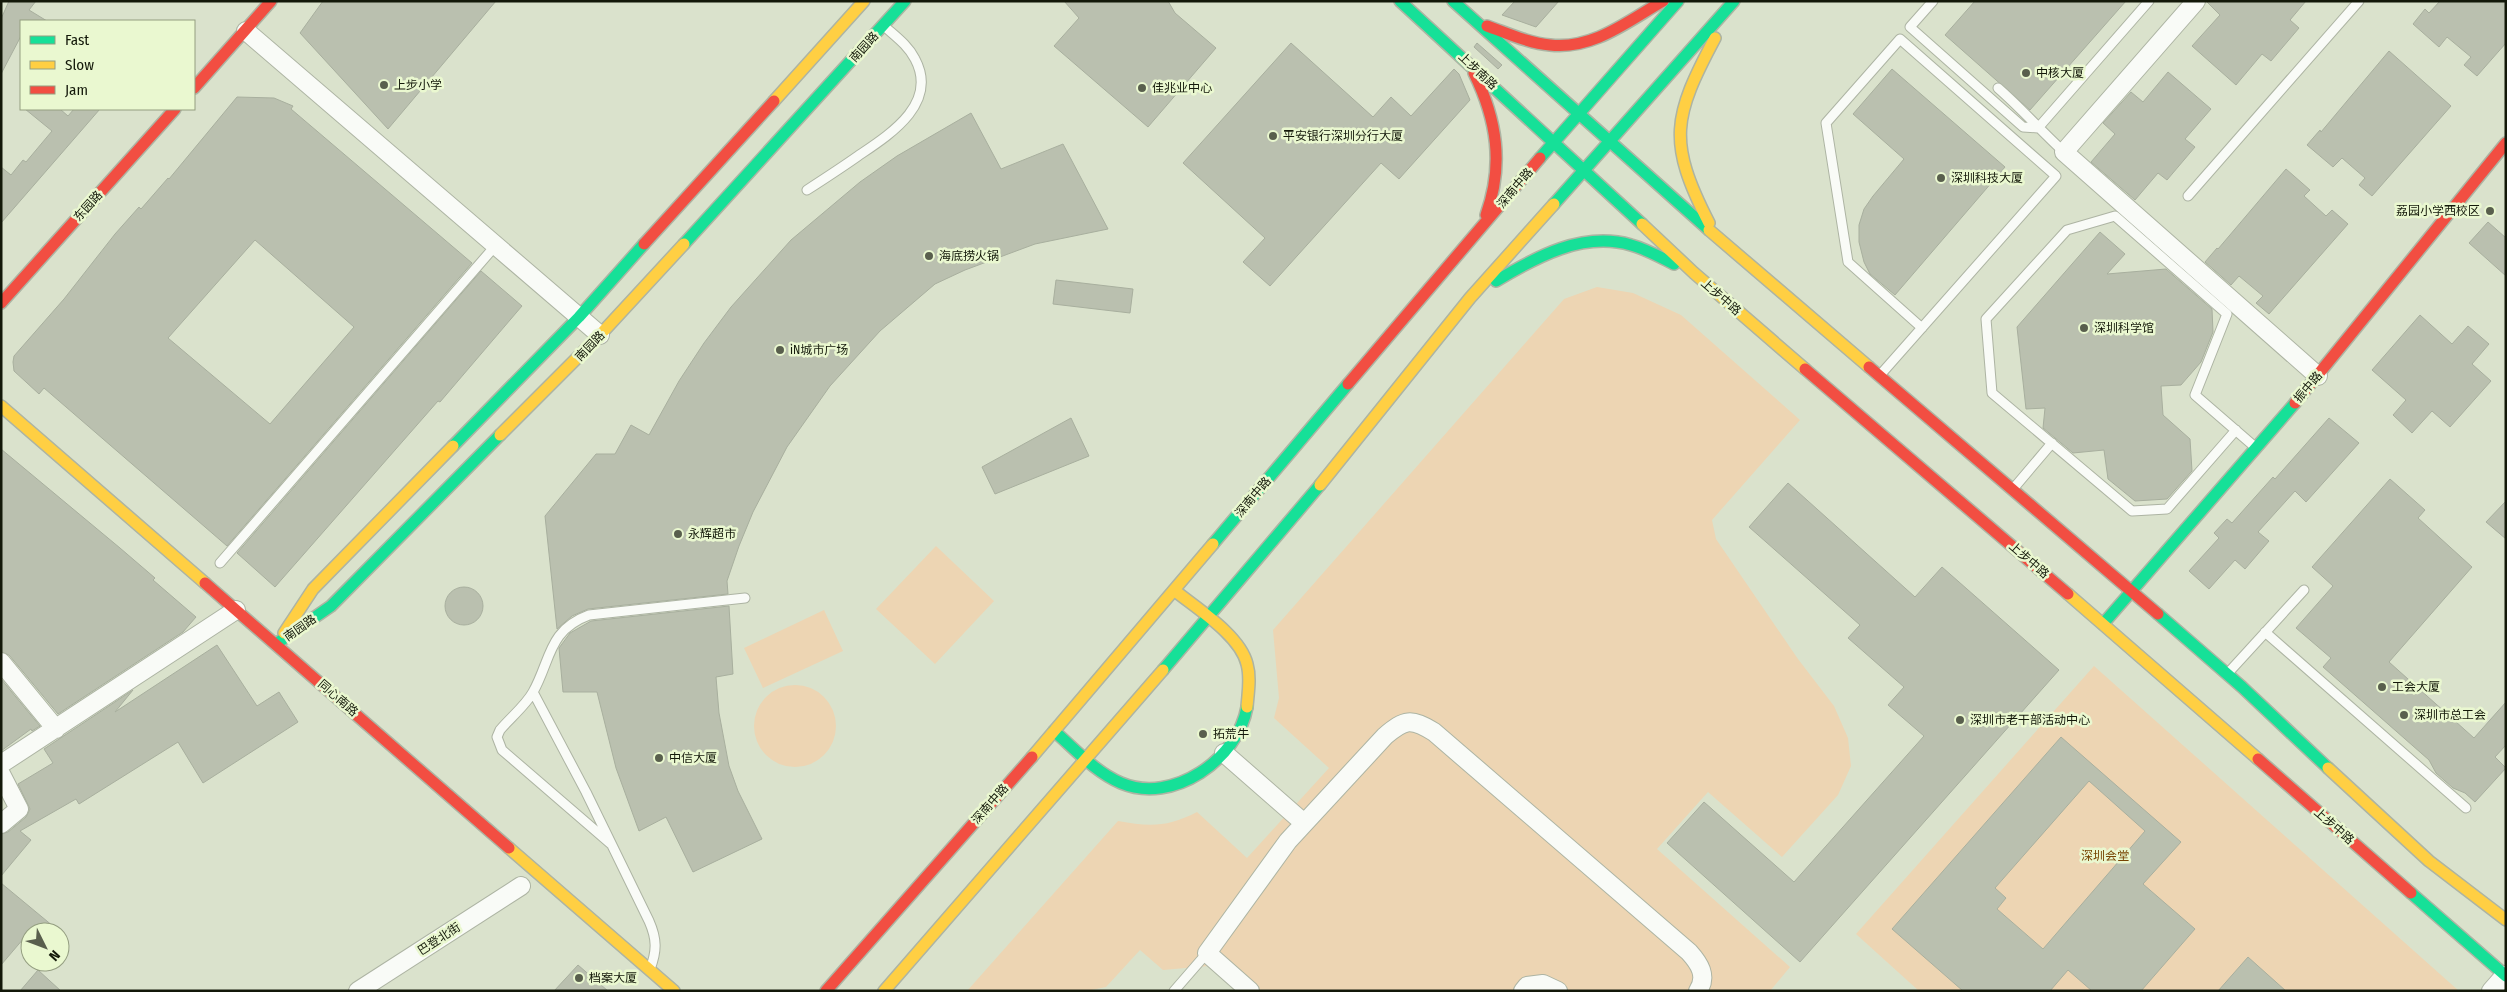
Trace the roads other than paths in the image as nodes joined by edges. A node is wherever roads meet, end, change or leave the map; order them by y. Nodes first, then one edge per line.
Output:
1 (271, 1) edge
2 (864, 1) edge
3 (905, 1) edge
4 (1400, 1) edge
5 (1453, 1) edge
6 (1663, 1) edge
7 (1678, 1) edge
8 (1933, 1) edge
9 (2149, 1) edge
10 (2196, 1) edge
11 (2359, 1) edge
12 (1733, 2) edge
13 (1479, 23) junction
14 (883, 26) junction
15 (246, 31) junction
16 (1462, 56) junction
17 (195, 87) edge
18 (1998, 88) dead end
19 (175, 110) edge
20 (1579, 114) junction
21 (2038, 128) junction
22 (1610, 141) junction
23 (1555, 142) junction
24 (2506, 143) edge
25 (2064, 152) junction
26 (1585, 171) junction
27 (807, 190) dead end
28 (2188, 196) dead end
29 (1715, 235) junction
30 (1472, 239) junction
31 (496, 246) junction
32 (1694, 273) junction
33 (1470, 298) junction
34 (1, 303) edge
35 (579, 317) junction
36 (1922, 328) junction
37 (600, 336) junction
38 (1880, 375) junction
39 (2318, 376) junction
40 (1, 406) edge
41 (2236, 430) junction
42 (2052, 443) junction
43 (2257, 448) junction
44 (2013, 490) junction
45 (220, 563) dead end
46 (1174, 590) junction
47 (2304, 590) dead end
48 (2131, 592) junction
49 (745, 598) dead end
50 (236, 610) junction
51 (1208, 619) junction
52 (2102, 624) junction
53 (2265, 632) junction
54 (276, 644) junction
55 (1, 662) edge
56 (2228, 672) junction
57 (533, 692) junction
58 (56, 729) junction
59 (1054, 731) junction
60 (1224, 753) junction
61 (1087, 758) junction
62 (1, 764) edge
63 (1, 774) edge
64 (2466, 808) dead end
65 (1304, 823) junction
66 (1, 824) edge
67 (611, 844) junction
68 (520, 886) dead end
69 (2506, 920) edge
70 (1207, 953) junction
71 (650, 970) junction
72 (2506, 975) edge
73 (358, 991) edge
74 (674, 991) edge
75 (826, 991) edge
76 (884, 991) edge
77 (1174, 991) edge
78 (1250, 991) edge
79 (1523, 991) edge
80 (1558, 991) edge
81 (1698, 991) edge
82 (2491, 991) edge

1 - 15 main road
2 - 35 main road, 南园路
3 - 14 main road, 南园路
4 - 16 main road, 上步南路
5 - 13 main road
6 - 13 main road
7 - 20 main road, 深南中路
8 - 21 lane
9 - 21 lane
10 - 25 street
11 - 28 lane
12 - 22 main road
12 - 29 main road
13 - 20 main road
14 - 27 lane
14 - 37 main road, 南园路
15 - 17 main road
15 - 31 street
16 - 23 main road, 上步南路
16 - 30 main road
18 - 21 lane
19 - 34 main road, 东园路
20 - 22 main road
20 - 23 main road, 深南中路
21 - 25 lane
22 - 26 main road
22 - 29 main road
23 - 26 main road, 上步中路
23 - 30 main road, 深南中路
24 - 39 main road, 振中路
25 - 39 street
26 - 32 main road, 上步中路
26 - 33 main road
29 - 38 main road
30 - 46 main road, 深南中路
31 - 35 street
31 - 45 lane
32 - 33 main road
32 - 52 main road, 上步中路
33 - 51 main road
35 - 37 street
35 - 54 main road, 南园路
36 - 36 lane
36 - 38 lane
37 - 54 main road, 南园路
38 - 44 main road
39 - 43 main road, 振中路
40 - 50 main road, 同心南路
41 - 42 lane
41 - 42 lane
41 - 43 lane
42 - 44 lane
43 - 48 main road, 振中路
44 - 48 main road
46 - 51 main road
46 - 59 main road, 深南中路
47 - 53 lane
48 - 52 main road, 振中路
48 - 56 main road
49 - 57 lane
50 - 54 main road, 同心南路
50 - 58 street
51 - 60 main road
51 - 61 main road
52 - 72 main road, 上步中路
53 - 56 lane
53 - 64 lane
54 - 71 main road, 同心南路
55 - 58 street
56 - 69 main road
57 - 67 lane
57 - 67 lane
58 - 62 street
59 - 61 main road
59 - 75 main road, 深南中路
60 - 61 main road
60 - 65 street
61 - 76 main road
63 - 66 street
65 - 70 street
65 - 81 street
67 - 71 lane
68 - 73 street, 巴登北街
70 - 77 lane
70 - 78 street
71 - 74 main road, 同心南路
72 - 82 street
79 - 80 street

